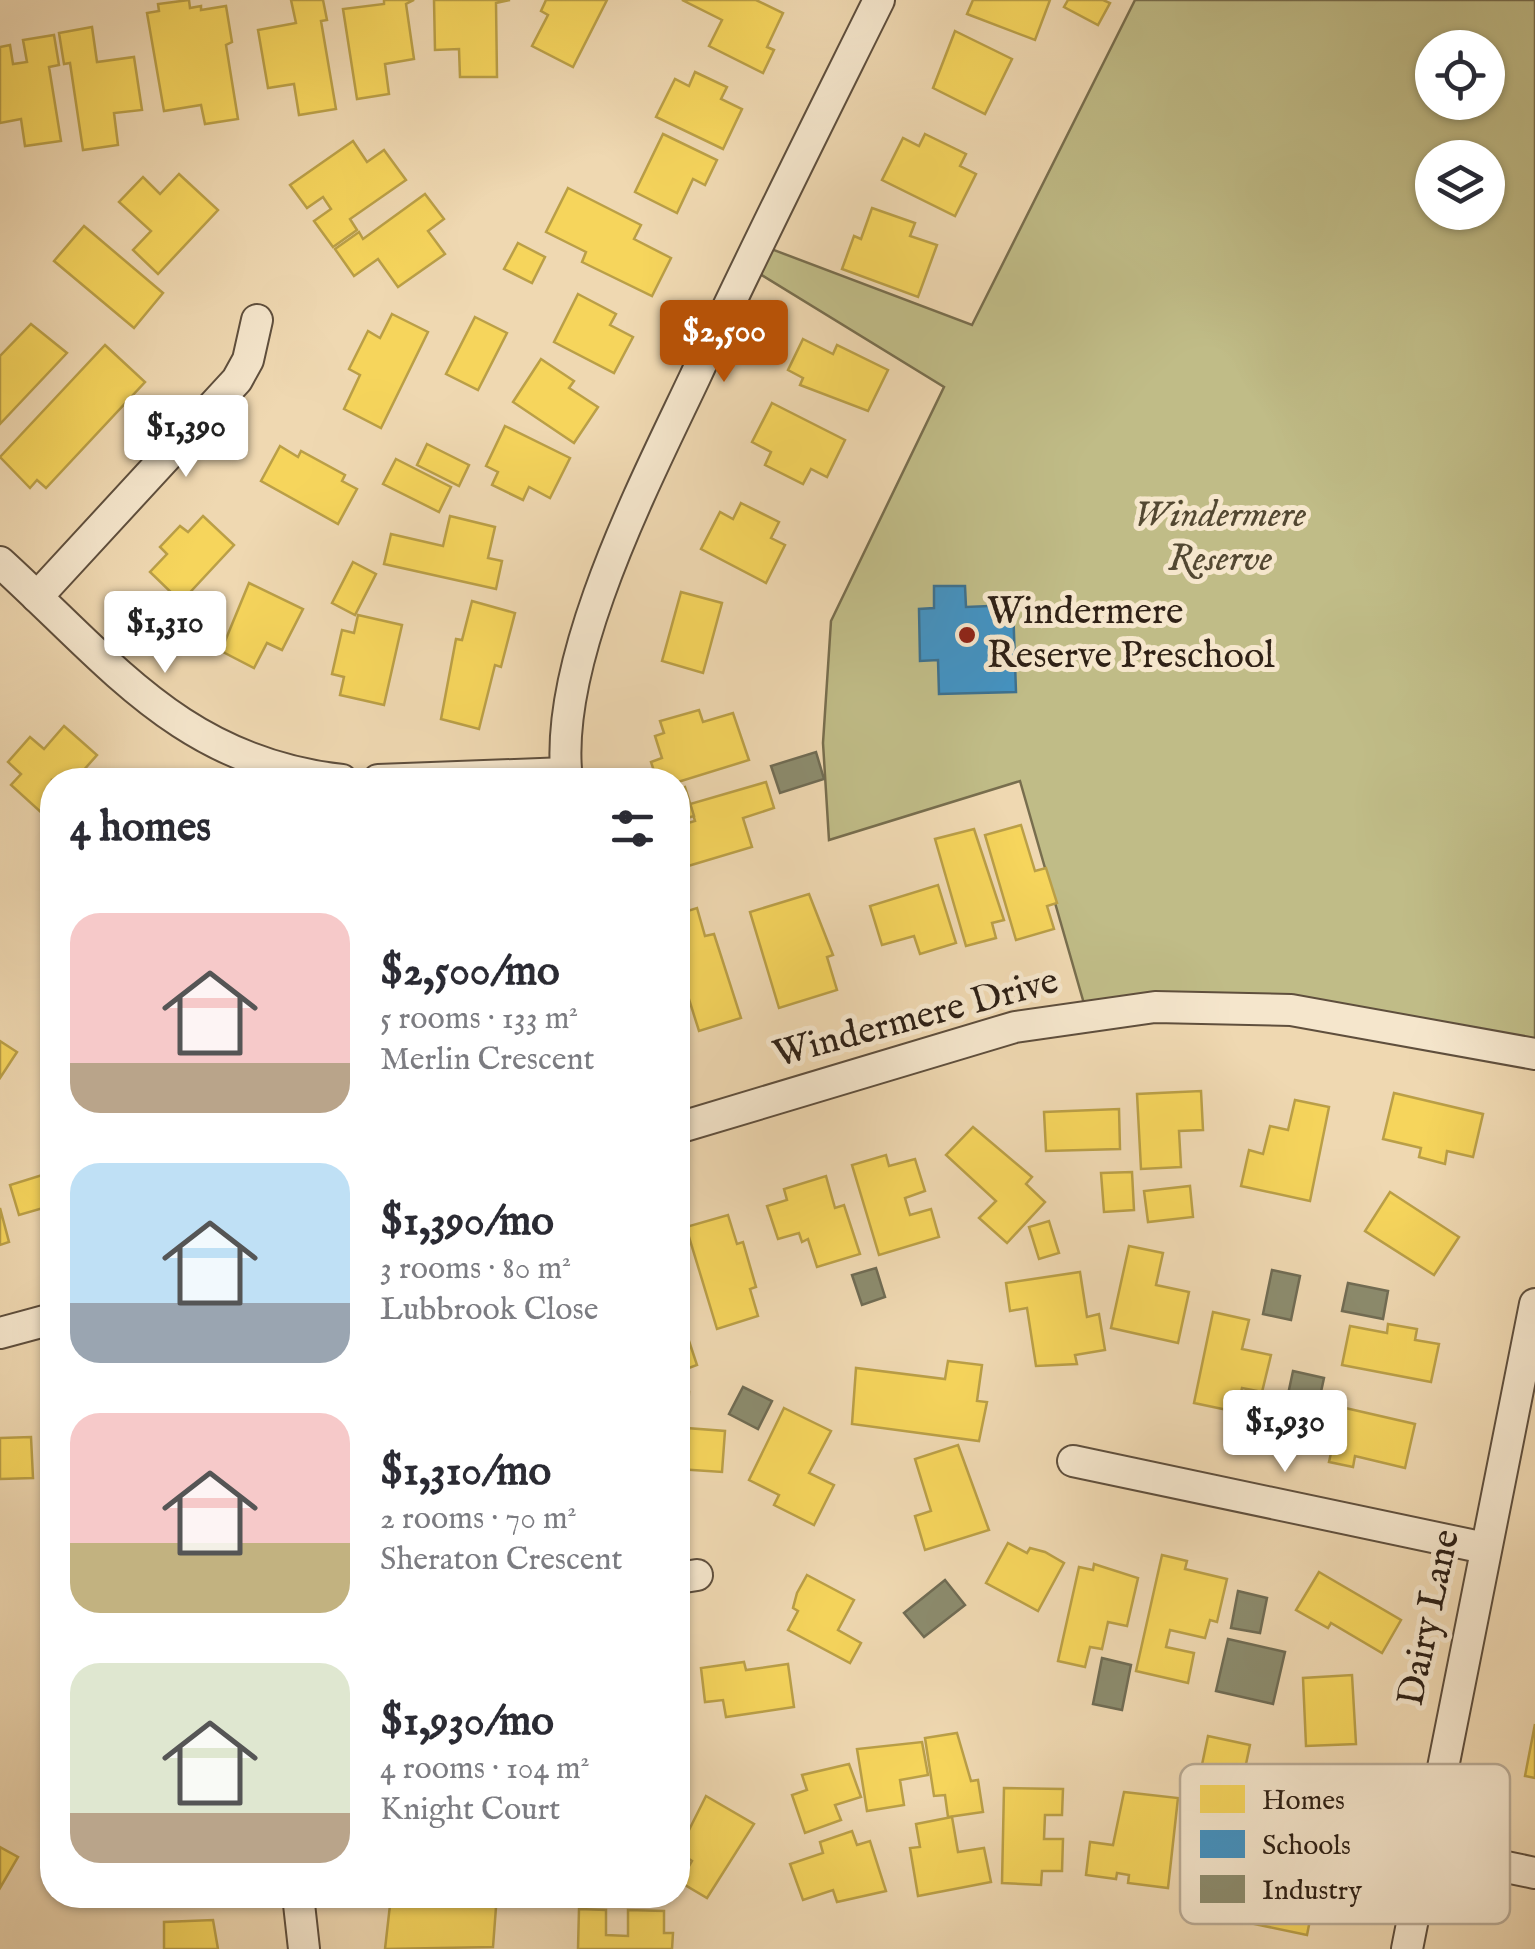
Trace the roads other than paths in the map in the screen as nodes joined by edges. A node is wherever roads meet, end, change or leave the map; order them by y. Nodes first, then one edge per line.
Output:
1 (880, 0) edge
2 (257, 320) dead end
3 (0, 562) edge
4 (38, 597) junction
5 (280, 768) edge
6 (568, 768) edge
7 (1535, 1054) edge
8 (690, 1124) edge
9 (1535, 1304) edge
10 (40, 1323) edge
11 (0, 1334) edge
12 (1073, 1462) dead end
13 (1486, 1548) junction
14 (1442, 1764) edge
15 (1510, 1868) edge
16 (1535, 1873) edge
17 (299, 1908) edge
18 (1411, 1924) edge
19 (304, 1949) edge
20 (1407, 1949) edge

1 - 6 street
2 - 4 street
3 - 4 street
4 - 5 street
7 - 8 street, Windermere Drive
9 - 13 street, Dairy Lane
10 - 11 street
12 - 13 street
13 - 14 street, Dairy Lane
15 - 16 street
17 - 19 street
18 - 20 street, Dairy Lane

